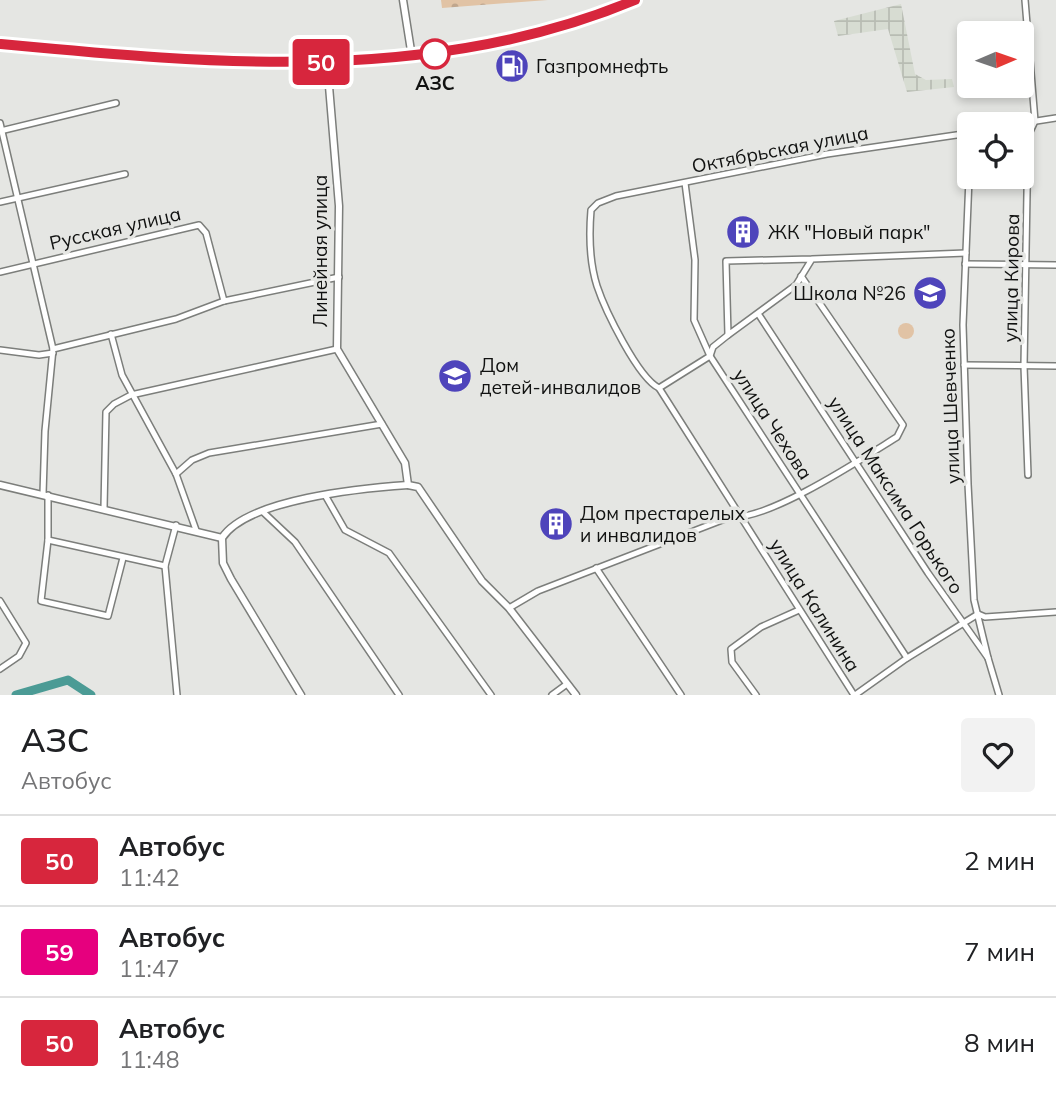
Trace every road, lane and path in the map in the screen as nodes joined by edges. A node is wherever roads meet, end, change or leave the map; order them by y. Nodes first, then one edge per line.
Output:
1 (403, 0) edge
2 (635, 0) edge
3 (1025, 0) edge
4 (0, 44) edge
5 (412, 57) junction
6 (327, 62) junction
7 (116, 103) dead end
8 (1056, 118) edge
9 (1035, 121) junction
10 (1, 128) edge
11 (957, 135) edge
12 (125, 174) dead end
13 (685, 183) junction
14 (969, 189) edge
15 (18, 197) junction
16 (0, 202) edge
17 (598, 203) joint
18 (966, 253) junction
19 (812, 259) junction
20 (33, 264) junction
21 (965, 264) junction
22 (1028, 265) junction
23 (1056, 265) edge
24 (0, 272) edge
25 (801, 276) junction
26 (339, 277) junction
27 (224, 301) junction
28 (759, 315) junction
29 (111, 334) junction
30 (728, 335) junction
31 (337, 349) junction
32 (0, 351) edge
33 (53, 351) junction
34 (39, 355) junction
35 (710, 356) junction
36 (964, 365) junction
37 (1024, 366) junction
38 (1056, 366) edge
39 (51, 368) junction
40 (659, 387) junction
41 (131, 395) junction
42 (382, 424) junction
43 (855, 462) junction
44 (176, 474) junction
45 (1028, 475) dead end
46 (0, 485) edge
47 (408, 485) junction
48 (800, 493) junction
49 (46, 494) junction
50 (326, 495) junction
51 (104, 508) junction
52 (262, 511) junction
53 (741, 518) junction
54 (176, 525) junction
55 (196, 530) junction
56 (222, 538) junction
57 (48, 540) junction
58 (122, 558) junction
59 (165, 566) junction
60 (596, 568) junction
61 (0, 601) edge
62 (509, 608) junction
63 (799, 610) junction
64 (1056, 612) edge
65 (978, 614) junction
66 (961, 622) junction
67 (907, 658) junction
68 (988, 658) junction
69 (0, 668) edge
70 (567, 684) junction
71 (177, 695) edge
72 (301, 695) edge
73 (399, 695) edge
74 (491, 695) edge
75 (552, 695) edge
76 (576, 695) edge
77 (681, 695) edge
78 (755, 695) edge
79 (855, 695) edge
80 (999, 695) edge

1 - 5 street
2 - 5 highway
3 - 9 street, улица Кирова
4 - 6 highway
5 - 6 highway
6 - 26 street, Линейная улица
7 - 10 street
8 - 9 street
9 - 22 street, улица Кирова
10 - 15 street
11 - 13 street, Октябрьская улица
12 - 15 street
13 - 17 street, Октябрьская улица
13 - 35 street, улица Чехова
14 - 18 street, улица Шевченко
15 - 16 street
15 - 20 street
17 - 40 street, улица Калинина
18 - 19 street
18 - 21 street, улица Шевченко
19 - 25 street
19 - 30 street
20 - 24 street, Русская улица
20 - 27 street, Русская улица
20 - 33 street
21 - 22 street
21 - 36 street, улица Шевченко
22 - 23 street
22 - 37 street, улица Кирова
25 - 28 street
25 - 43 street
26 - 27 street
26 - 31 street, Линейная улица
27 - 29 street
28 - 30 street
28 - 43 street, улица Максима Горького
29 - 33 street
29 - 41 street
30 - 35 street
31 - 41 street
31 - 42 street, Линейная улица
32 - 34 street
33 - 34 street
33 - 39 street
34 - 39 street
35 - 40 street
35 - 48 street, улица Чехова
36 - 37 street
36 - 65 street, улица Шевченко
37 - 38 street
37 - 45 street, улица Кирова
39 - 49 street
40 - 53 street, улица Калинина
41 - 44 street
41 - 51 street
42 - 44 street
42 - 47 street, Линейная улица
43 - 48 street
43 - 66 street, улица Максима Горького
44 - 55 street
46 - 49 street
47 - 50 street
47 - 62 street
48 - 53 street
48 - 67 street, улица Чехова
49 - 51 street
49 - 57 street
50 - 52 street
50 - 74 street
51 - 54 street
52 - 56 street
52 - 73 street
53 - 60 street
53 - 63 street, улица Калинина
54 - 55 street
54 - 59 street
55 - 56 street
56 - 72 street
57 - 58 street
57 - 58 street
58 - 59 street
59 - 71 street
60 - 62 street
60 - 77 street
61 - 69 street
62 - 70 street
63 - 78 street
63 - 79 street, улица Калинина
64 - 65 street
65 - 66 street
65 - 68 street, улица Шевченко
66 - 67 street
66 - 68 street, улица Максима Горького
67 - 79 street
68 - 80 street, улица Максима Горького
70 - 75 street
70 - 76 street

